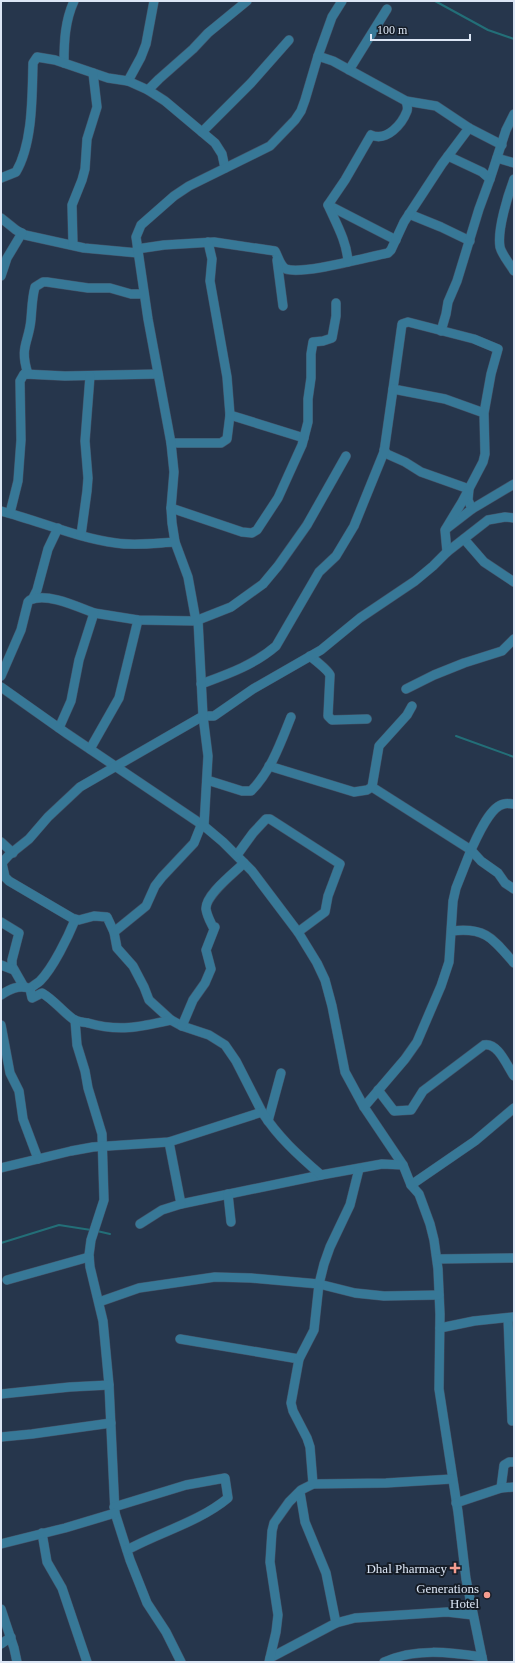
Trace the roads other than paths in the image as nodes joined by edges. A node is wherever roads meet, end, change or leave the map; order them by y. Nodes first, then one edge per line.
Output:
1 (74, 1) edge
2 (154, 1) edge
3 (248, 1) edge
4 (342, 1) edge
5 (387, 9) dead end
6 (289, 40) dead end
7 (318, 56) junction
8 (64, 63) junction
9 (349, 70) junction
10 (92, 73) junction
11 (128, 81) junction
12 (148, 90) junction
13 (406, 101) junction
14 (514, 114) edge
15 (469, 128) junction
16 (202, 132) junction
17 (502, 145) junction
18 (448, 156) junction
19 (497, 158) junction
20 (514, 163) edge
21 (225, 168) junction
22 (1, 178) edge
23 (490, 179) junction
24 (514, 180) edge
25 (328, 205) junction
26 (409, 214) junction
27 (1, 218) edge
28 (22, 233) junction
29 (396, 240) junction
30 (470, 241) junction
31 (208, 242) junction
32 (73, 245) junction
33 (137, 251) junction
34 (275, 251) junction
35 (348, 262) junction
36 (514, 271) edge
37 (1, 276) edge
38 (144, 294) junction
39 (336, 303) dead end
40 (282, 306) dead end
41 (441, 331) junction
42 (28, 374) junction
43 (158, 374) junction
44 (90, 376) junction
45 (393, 389) junction
46 (484, 413) junction
47 (230, 414) junction
48 (304, 438) junction
49 (172, 443) junction
50 (384, 450) junction
51 (346, 456) dead end
52 (514, 484) edge
53 (469, 489) junction
54 (171, 508) junction
55 (472, 509) junction
56 (6, 512) edge
57 (514, 518) edge
58 (58, 528) junction
59 (445, 530) junction
60 (81, 535) junction
61 (464, 539) junction
62 (175, 542) junction
63 (446, 552) junction
64 (514, 582) edge
65 (32, 598) junction
66 (94, 613) junction
67 (138, 620) junction
68 (197, 620) junction
69 (514, 639) edge
70 (310, 656) junction
71 (1, 676) edge
72 (201, 684) junction
73 (406, 689) dead end
74 (2, 691) edge
75 (412, 706) dead end
76 (203, 716) junction
77 (291, 717) dead end
78 (367, 719) dead end
79 (59, 728) junction
80 (90, 749) junction
81 (115, 766) junction
82 (269, 766) junction
83 (207, 780) junction
84 (372, 786) junction
85 (514, 804) edge
86 (204, 826) junction
87 (1, 842) edge
88 (471, 850) junction
89 (13, 853) junction
90 (237, 855) junction
91 (244, 863) junction
92 (1, 864) edge
93 (514, 889) edge
94 (75, 920) junction
95 (1, 922) edge
96 (452, 931) junction
97 (114, 932) junction
98 (298, 932) junction
99 (514, 963) edge
100 (1, 965) edge
101 (14, 970) junction
102 (27, 988) junction
103 (1, 995) edge
104 (75, 1020) junction
105 (171, 1020) junction
106 (1, 1025) edge
107 (182, 1026) junction
108 (281, 1073) dead end
109 (514, 1076) edge
110 (378, 1090) junction
111 (364, 1107) junction
112 (514, 1108) edge
113 (262, 1112) junction
114 (268, 1121) junction
115 (169, 1142) junction
116 (102, 1146) junction
117 (38, 1158) junction
118 (403, 1165) junction
119 (1, 1168) edge
120 (359, 1169) junction
121 (321, 1175) junction
122 (411, 1185) junction
123 (228, 1194) junction
124 (181, 1204) junction
125 (231, 1222) dead end
126 (140, 1224) dead end
127 (89, 1257) junction
128 (514, 1258) edge
129 (437, 1259) junction
130 (7, 1280) dead end
131 (319, 1284) junction
132 (439, 1295) junction
133 (99, 1302) junction
134 (511, 1318) edge
135 (440, 1328) junction
136 (180, 1339) dead end
137 (299, 1360) junction
138 (109, 1385) junction
139 (1, 1394) edge
140 (512, 1421) dead end
141 (111, 1423) junction
142 (1, 1437) edge
143 (514, 1462) edge
144 (452, 1479) junction
145 (313, 1484) junction
146 (514, 1487) edge
147 (501, 1488) junction
148 (300, 1492) junction
149 (456, 1503) junction
150 (114, 1510) junction
151 (42, 1533) junction
152 (1, 1544) edge
153 (127, 1550) junction
154 (1, 1609) edge
155 (473, 1615) junction
156 (336, 1623) junction
157 (10, 1637) junction
158 (1, 1644) edge
159 (273, 1645) junction
160 (285, 1652) junction
161 (483, 1659) edge
162 (270, 1660) edge
163 (17, 1662) edge
164 (87, 1662) edge
165 (181, 1662) edge
166 (384, 1662) edge

1 - 8 street
2 - 11 street
3 - 12 street
4 - 7 street
5 - 9 street
6 - 16 street
7 - 9 street
7 - 21 street
8 - 10 street
8 - 22 street
9 - 13 street
10 - 11 street
10 - 32 street
11 - 12 street
12 - 16 street
13 - 15 street
13 - 25 street
14 - 17 street
15 - 17 street
15 - 18 street
16 - 21 street
17 - 19 street
18 - 23 street
18 - 26 street
19 - 20 street
19 - 23 street
21 - 33 street
23 - 30 street
24 - 36 street
25 - 29 street
25 - 35 street
26 - 29 street
26 - 30 street
27 - 28 street
28 - 32 street
28 - 37 street
29 - 35 street
30 - 41 street
31 - 33 street
31 - 34 street
31 - 47 street
32 - 33 street
33 - 38 street
34 - 35 street
34 - 40 street
38 - 42 street
38 - 43 street
39 - 48 street
41 - 45 street
41 - 46 street
42 - 44 street
42 - 56 street
43 - 44 street
43 - 49 street
44 - 60 street
45 - 46 street
45 - 50 street
46 - 53 street
47 - 48 street
47 - 49 street
48 - 54 street
49 - 54 street
50 - 53 street
50 - 72 street
51 - 68 street
52 - 55 street
53 - 55 street
53 - 59 street
54 - 62 street
55 - 59 street
56 - 58 street
57 - 61 street
58 - 60 street
58 - 65 street
59 - 63 street
60 - 62 street
61 - 63 street
61 - 64 street
62 - 68 street
63 - 70 street
65 - 66 street
65 - 71 street
66 - 67 street
66 - 79 street
67 - 68 street
67 - 80 street
68 - 72 street
69 - 73 street
70 - 76 street
70 - 78 street
72 - 76 street
74 - 79 street
75 - 84 street
76 - 81 street
76 - 83 street
77 - 82 street
79 - 80 street
80 - 81 street
81 - 86 street
81 - 89 street
82 - 83 street
82 - 84 street
83 - 86 street
84 - 88 street
85 - 88 street
86 - 90 street
86 - 97 street
87 - 89 street
88 - 93 street
88 - 96 street
89 - 92 street
90 - 91 street
90 - 98 street
91 - 98 street
91 - 107 street
92 - 94 street
94 - 97 street
94 - 102 street
95 - 101 street
96 - 99 street
96 - 110 street
97 - 105 street
98 - 111 street
100 - 101 street
101 - 102 street
102 - 103 street
102 - 104 street
104 - 105 street
104 - 116 street
105 - 107 street
106 - 117 street
107 - 113 street
108 - 114 street
109 - 110 street
110 - 111 street
111 - 118 street
112 - 122 street
113 - 114 street
113 - 115 street
114 - 121 street
115 - 116 street
115 - 124 street
116 - 117 street
116 - 127 street
117 - 119 street
118 - 120 street
118 - 122 street
120 - 121 street
120 - 131 street
121 - 123 street
122 - 129 street
123 - 124 street
123 - 125 street
124 - 126 street
127 - 130 street
127 - 133 street
128 - 129 street
129 - 132 street
131 - 132 street
131 - 133 street
131 - 137 street
132 - 135 street
133 - 138 street
134 - 135 street
134 - 140 street
135 - 144 street
136 - 137 street
137 - 145 street
138 - 139 street
138 - 141 street
141 - 142 street
141 - 150 street
143 - 147 street
144 - 145 street
144 - 149 street
145 - 148 street
146 - 147 street
147 - 149 street
148 - 156 street
148 - 159 street
149 - 155 street
150 - 151 street
150 - 153 street
150 - 153 street
151 - 152 street
151 - 164 street
153 - 165 street
154 - 157 street
155 - 156 street
155 - 161 street
156 - 160 street
157 - 158 street
157 - 163 street
159 - 160 street
159 - 162 street
160 - 162 street
161 - 166 street

